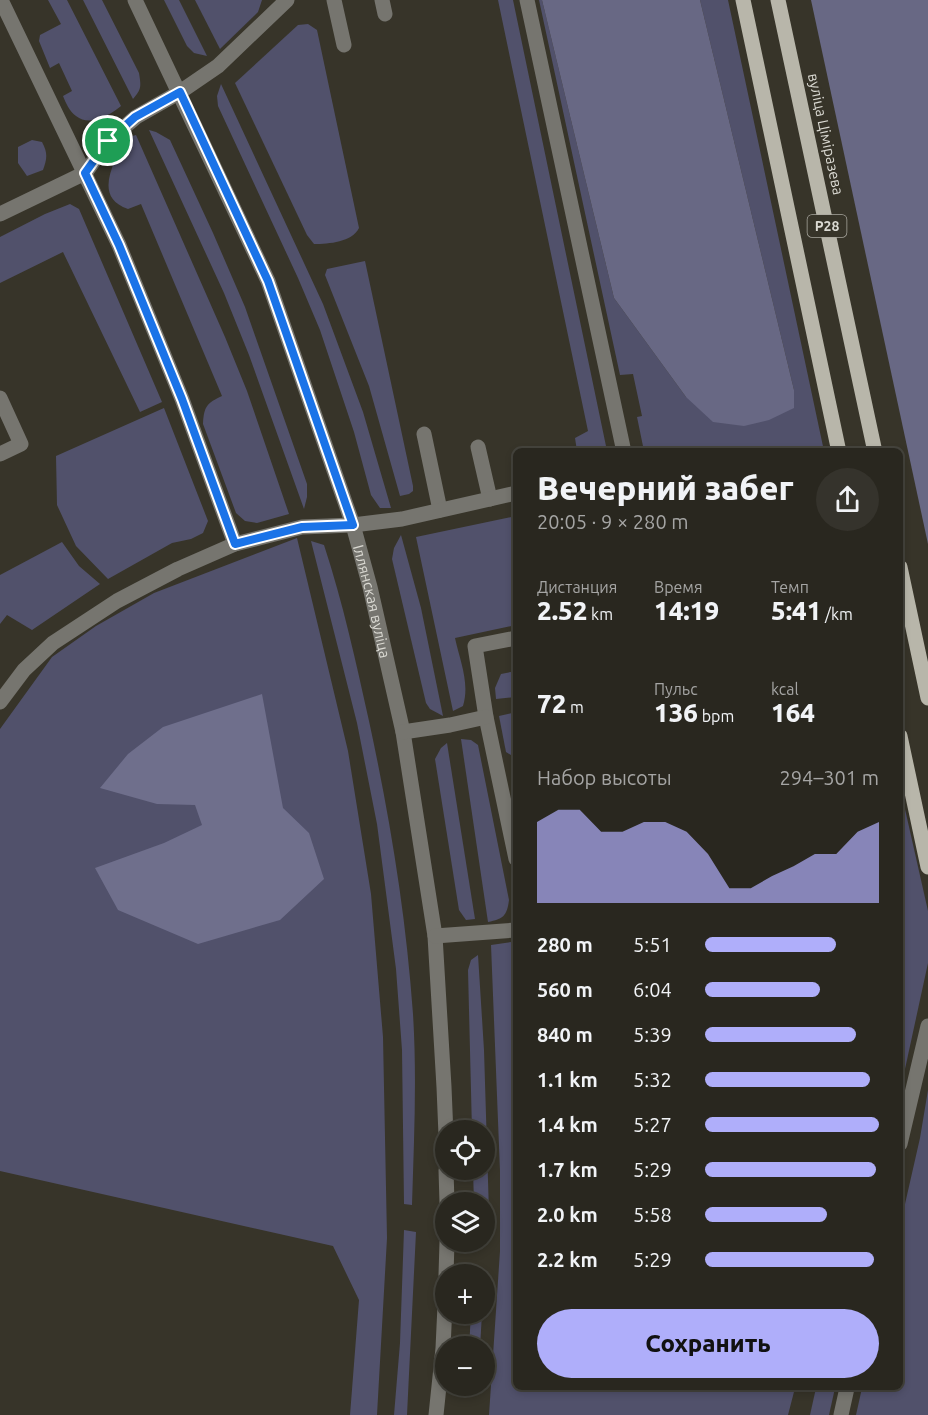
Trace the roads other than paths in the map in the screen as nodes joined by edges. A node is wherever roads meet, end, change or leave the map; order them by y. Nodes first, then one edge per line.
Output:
1 (2, 0) edge
2 (135, 0) edge
3 (287, 0) edge
4 (334, 0) edge
5 (527, 0) edge
6 (743, 0) edge
7 (778, 0) edge
8 (344, 45) dead end
9 (180, 92) junction
10 (85, 173) junction
11 (0, 214) edge
12 (0, 398) edge
13 (424, 434) dead end
14 (478, 447) dead end
15 (623, 448) edge
16 (838, 448) edge
17 (874, 448) edge
18 (0, 454) edge
19 (513, 495) edge
20 (490, 499) junction
21 (440, 510) junction
22 (353, 525) junction
23 (235, 544) junction
24 (903, 581) edge
25 (513, 639) edge
26 (928, 698) edge
27 (0, 702) edge
28 (486, 717) junction
29 (403, 732) junction
30 (903, 750) edge
31 (513, 845) edge
32 (928, 867) edge
33 (513, 930) edge
34 (435, 936) junction
35 (928, 1026) edge
36 (445, 1120) edge
37 (903, 1131) edge
38 (444, 1324) edge
39 (847, 1390) edge
40 (436, 1415) edge
41 (842, 1415) edge

1 - 10 street
2 - 9 street, Іллянская вуліца
3 - 9 street
4 - 8 street
5 - 15 street
6 - 16 main road, Р28
7 - 17 main road, вуліца Ціміразева / Р28
9 - 10 street
9 - 22 street, Іллянская вуліца
10 - 11 street
10 - 23 street
12 - 18 street
13 - 21 street
14 - 20 street
19 - 20 street
20 - 21 street
21 - 22 street
22 - 23 street
22 - 29 street, Іллянская вуліца
23 - 27 street
24 - 26 main road
25 - 28 street
28 - 29 street
28 - 31 street
29 - 34 street, Іллянская вуліца
30 - 32 main road
33 - 34 street
34 - 36 street, Іллянская вуліца
35 - 37 street
38 - 40 street
39 - 41 street

